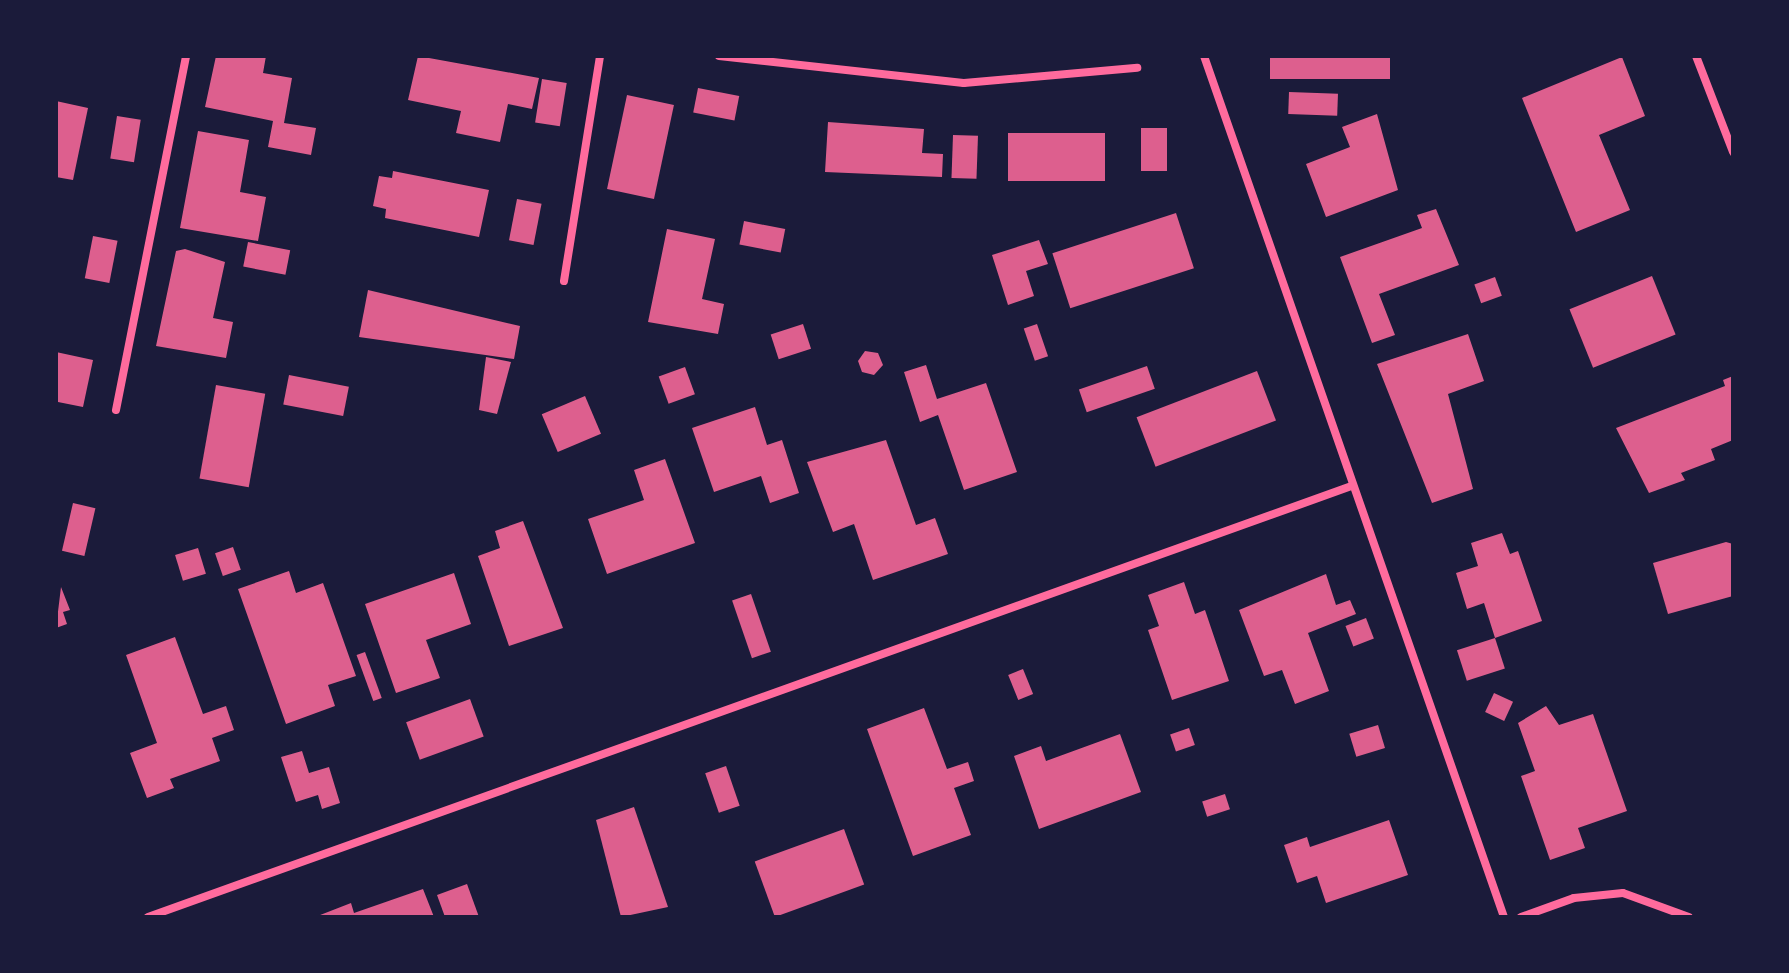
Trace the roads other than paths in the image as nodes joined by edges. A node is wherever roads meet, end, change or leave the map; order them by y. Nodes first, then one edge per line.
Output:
1 (186, 56) edge
2 (600, 56) edge
3 (719, 56) edge
4 (1204, 56) edge
5 (1696, 56) edge
6 (1137, 68) dead end
7 (1733, 152) edge
8 (564, 281) dead end
9 (116, 410) dead end
10 (1352, 486) junction
11 (148, 917) edge
12 (1504, 917) edge
13 (1521, 917) edge
14 (1689, 917) edge

1 - 9 street
2 - 8 street
3 - 6 street
4 - 10 street
5 - 7 street
10 - 11 street
10 - 12 street
13 - 14 street

